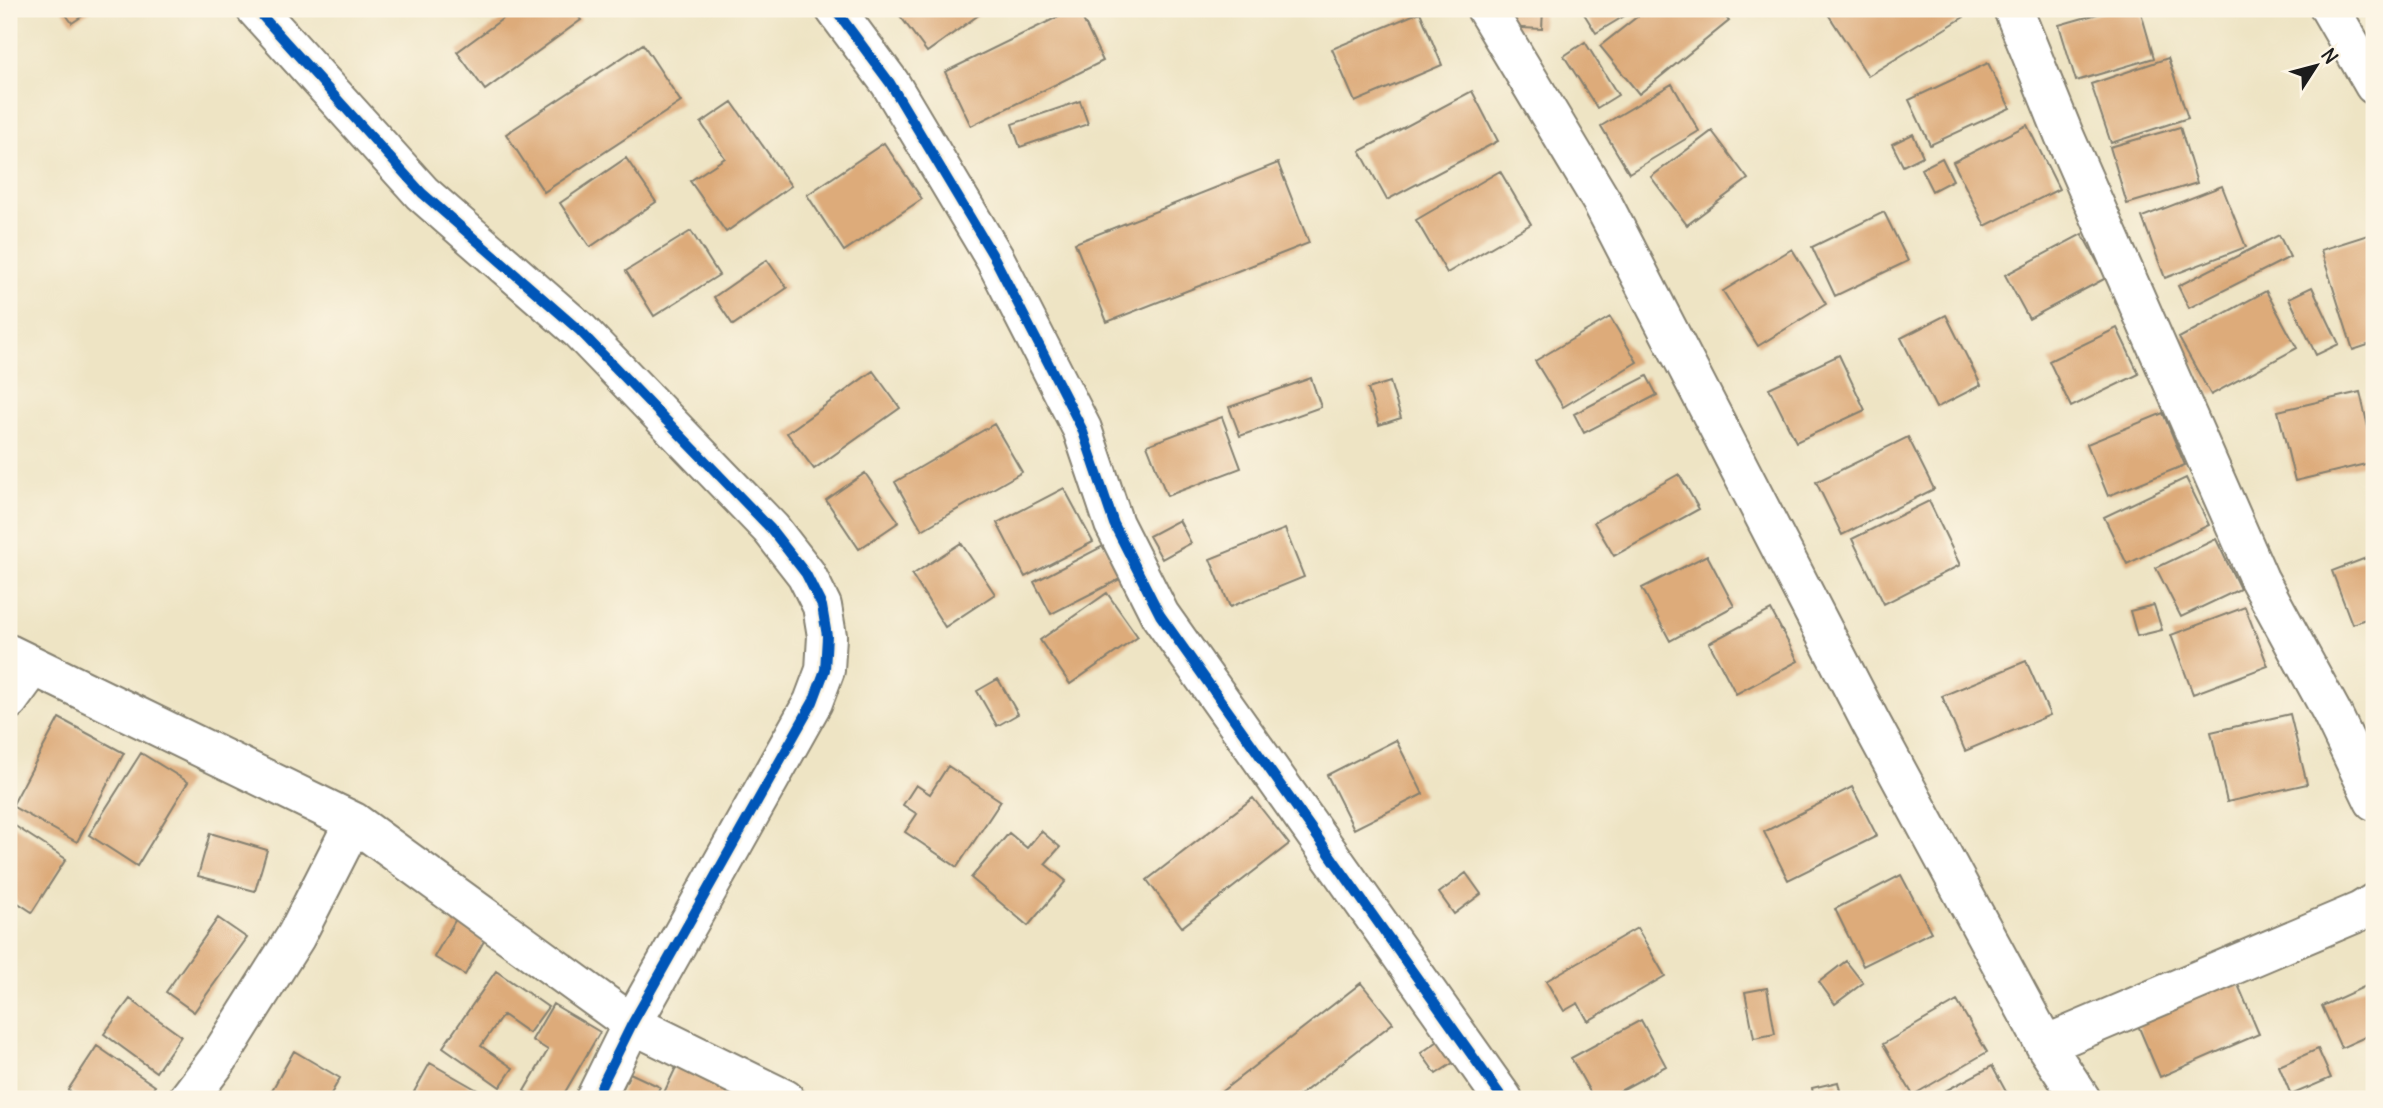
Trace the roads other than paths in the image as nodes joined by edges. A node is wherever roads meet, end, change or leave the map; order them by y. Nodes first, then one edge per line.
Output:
1 (256, 9) edge
2 (835, 9) edge
3 (1486, 9) edge
4 (2013, 9) edge
5 (2330, 9) edge
6 (2374, 85) edge
7 (21, 660) edge
8 (9, 700) edge
9 (2374, 801) edge
10 (354, 822) junction
11 (2374, 903) edge
12 (632, 1024) junction
13 (2045, 1045) junction
14 (188, 1099) edge
15 (595, 1099) edge
16 (785, 1099) edge
17 (1503, 1099) edge
18 (2081, 1099) edge

1 - 12 street
2 - 17 street
3 - 13 street
4 - 9 street
5 - 6 street
7 - 8 street
7 - 10 street
10 - 12 street
10 - 14 street
11 - 13 street
12 - 15 street
12 - 16 street
13 - 18 street

